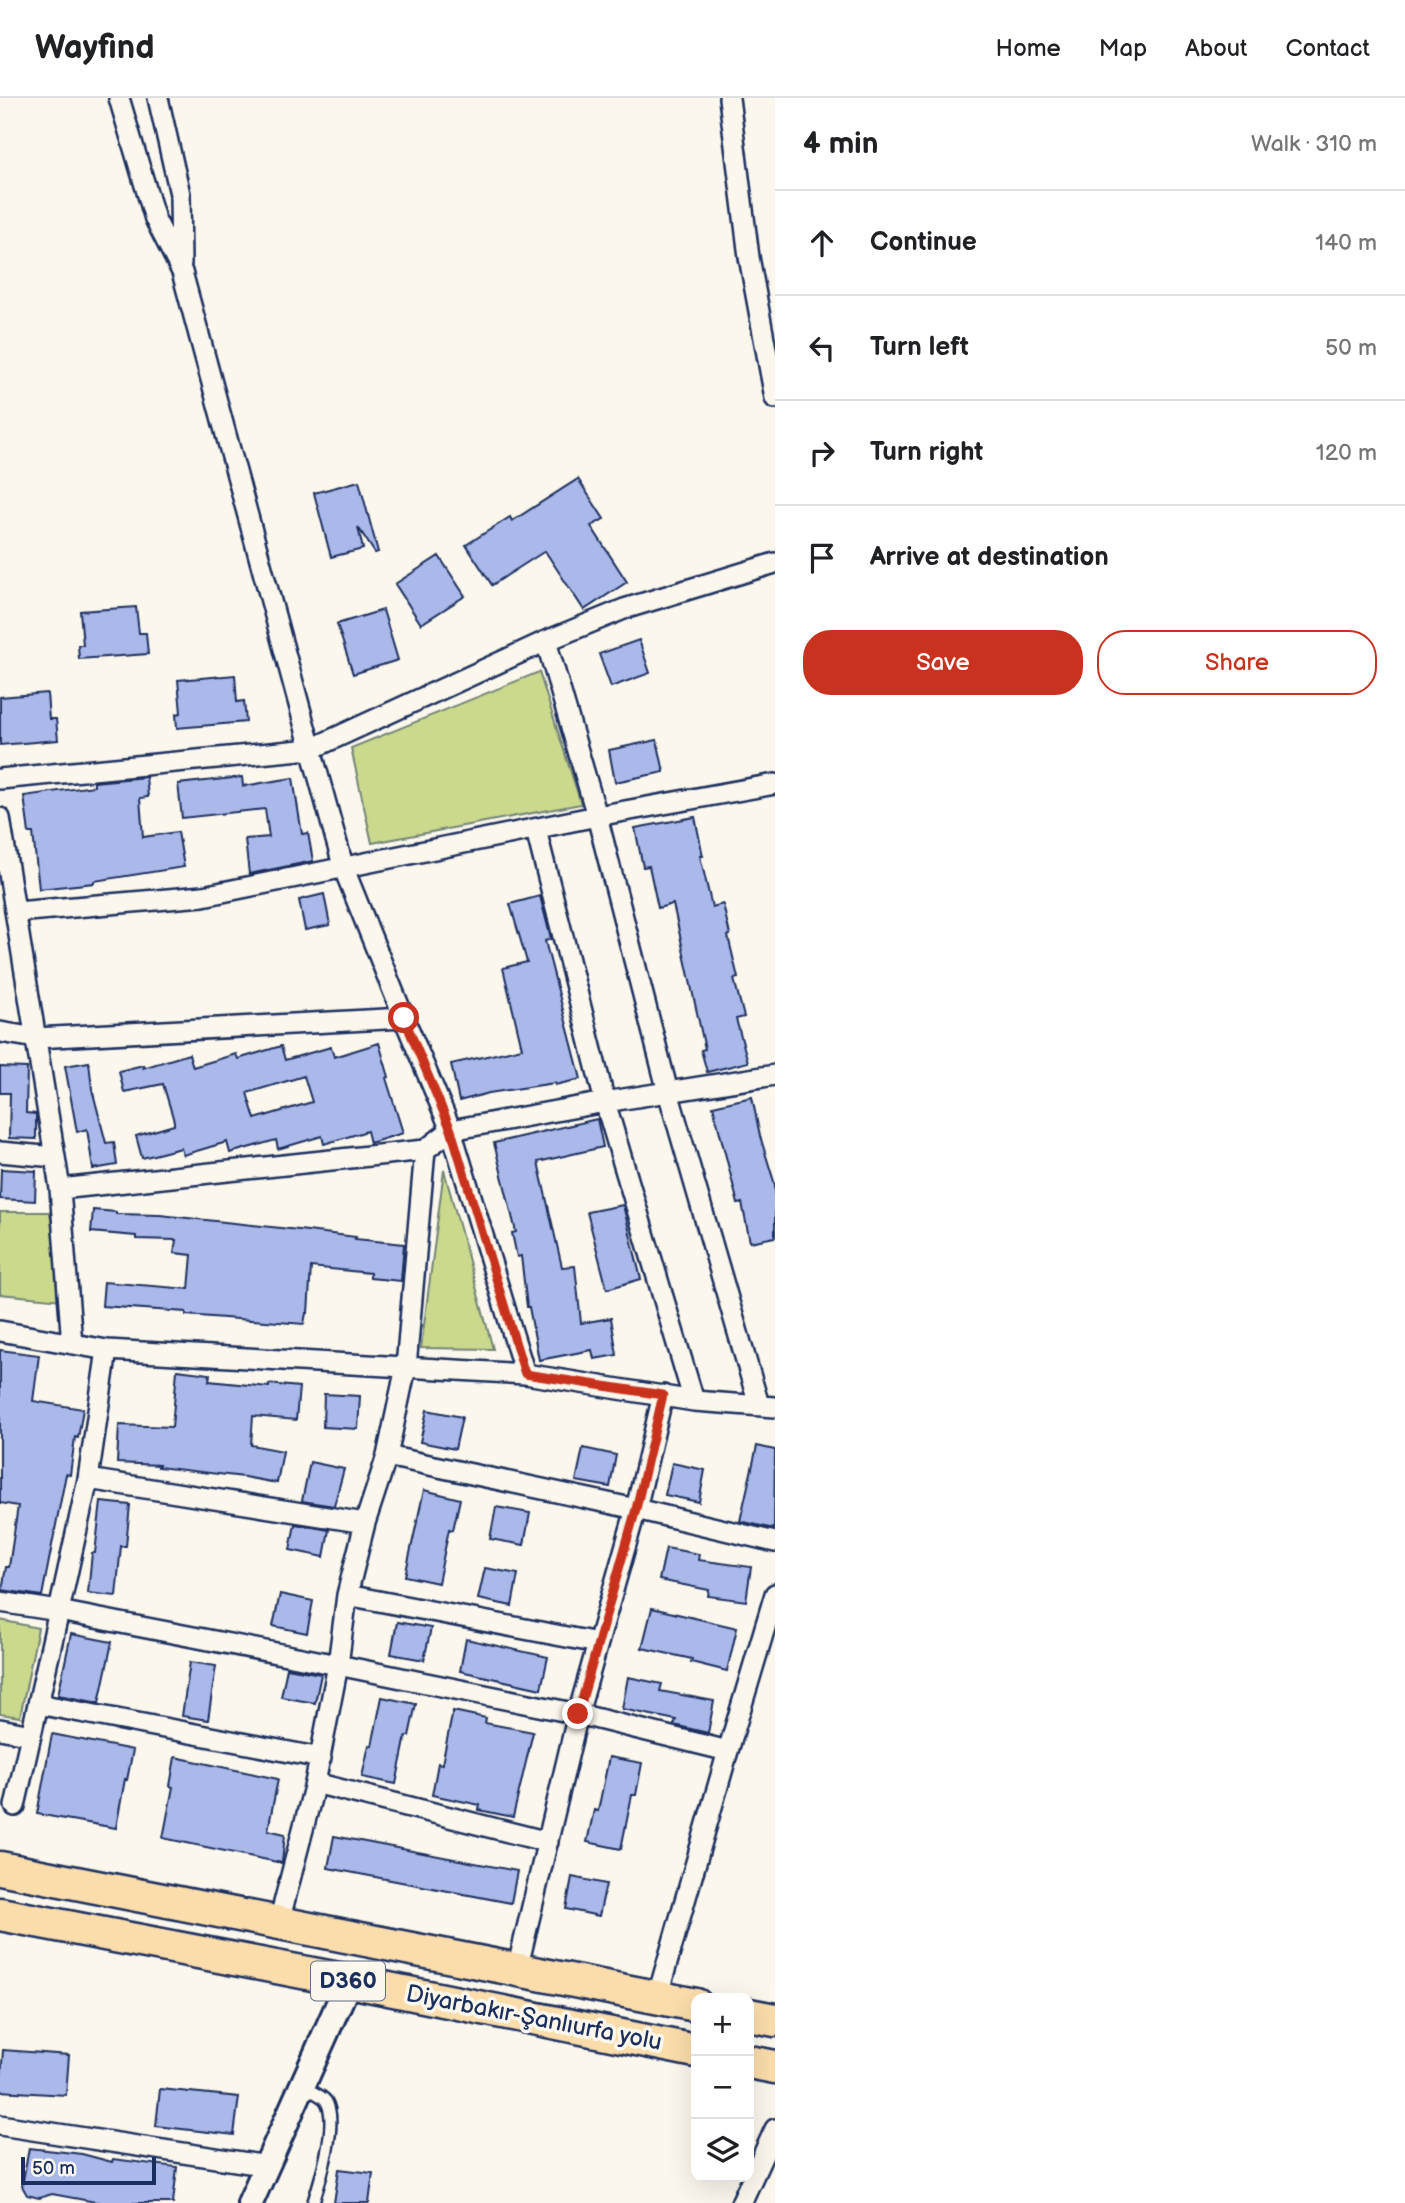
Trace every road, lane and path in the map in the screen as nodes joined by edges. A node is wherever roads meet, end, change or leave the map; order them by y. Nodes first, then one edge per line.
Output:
1 (119, 98) edge
2 (158, 98) edge
3 (729, 98) edge
4 (181, 272) junction
5 (775, 398) edge
6 (775, 563) edge
7 (546, 641) junction
8 (311, 749) junction
9 (0, 779) edge
10 (775, 784) edge
11 (597, 816) junction
12 (0, 818) edge
13 (536, 830) junction
14 (344, 869) junction
15 (10, 905) edge
16 (404, 1018) junction
17 (0, 1032) edge
18 (36, 1038) junction
19 (775, 1075) edge
20 (668, 1092) junction
21 (605, 1102) junction
22 (451, 1130) junction
23 (425, 1150) junction
24 (0, 1152) edge
25 (55, 1157) junction
26 (60, 1189) junction
27 (0, 1331) edge
28 (72, 1344) junction
29 (107, 1350) junction
30 (405, 1367) junction
31 (525, 1374) junction
32 (663, 1395) junction
33 (694, 1401) junction
34 (767, 1406) edge
35 (387, 1456) junction
36 (88, 1479) junction
37 (636, 1509) junction
38 (365, 1523) junction
39 (775, 1542) edge
40 (775, 1594) edge
41 (348, 1595) junction
42 (0, 1602) edge
43 (59, 1611) junction
44 (598, 1643) junction
45 (338, 1665) junction
46 (38, 1704) junction
47 (578, 1714) junction
48 (0, 1729) edge
49 (31, 1735) junction
50 (728, 1751) junction
51 (321, 1758) junction
52 (314, 1783) junction
53 (15, 1806) dead end
54 (548, 1842) junction
55 (0, 1868) edge
56 (0, 1914) edge
57 (279, 1922) junction
58 (517, 1970) junction
59 (349, 1981) junction
60 (657, 1998) junction
61 (691, 2004) edge
62 (754, 2016) edge
63 (775, 2020) edge
64 (691, 2050) edge
65 (754, 2063) edge
66 (775, 2067) edge
67 (303, 2087) junction
68 (0, 2125) edge
69 (775, 2129) edge
70 (268, 2166) junction
71 (250, 2203) edge
72 (313, 2203) edge
73 (741, 2203) edge

1 - 4 street
2 - 4 street
3 - 5 street
4 - 8 street
6 - 7 street
7 - 8 street
7 - 11 street
8 - 9 street
8 - 14 street
10 - 11 street
11 - 13 street
11 - 20 street
12 - 15 street
13 - 14 street
13 - 21 street
14 - 15 street
14 - 16 street
15 - 18 street
16 - 18 street
16 - 22 street
17 - 18 street
18 - 25 street
19 - 20 street
20 - 21 street
20 - 34 street
21 - 22 street
21 - 33 street
22 - 23 street
22 - 31 street
23 - 26 street
23 - 30 street
24 - 25 street
25 - 26 street
26 - 28 street
27 - 28 street
28 - 29 street
29 - 30 street
29 - 36 street
30 - 31 street
30 - 35 street
31 - 32 street
32 - 33 street
32 - 37 street
33 - 34 street
35 - 37 street
35 - 38 street
36 - 38 street
36 - 43 street
37 - 39 street
37 - 44 street
38 - 41 street
40 - 50 street
41 - 44 street
41 - 45 street
42 - 43 street
43 - 45 street
43 - 46 street
44 - 47 street
45 - 47 street
45 - 51 street
46 - 49 street
46 - 51 street
47 - 50 street
47 - 54 street
48 - 49 street
49 - 53 street
50 - 60 street
51 - 52 street
52 - 54 street
52 - 57 street
54 - 58 street
55 - 57 highway, Diyarbakır-Şanlıurfa yolu / D360
56 - 59 highway, Diyarbakır-Şanlıurfa yolu / D360
57 - 58 highway, Diyarbakır-Şanlıurfa yolu / D360
58 - 60 highway, Diyarbakır-Şanlıurfa yolu / D360
59 - 64 highway, Diyarbakır-Şanlıurfa yolu / D360
59 - 67 street
60 - 61 highway, Diyarbakır-Şanlıurfa yolu / D360
62 - 63 highway
65 - 66 highway
67 - 70 street
67 - 72 lane
68 - 70 street
69 - 73 street
70 - 71 street

